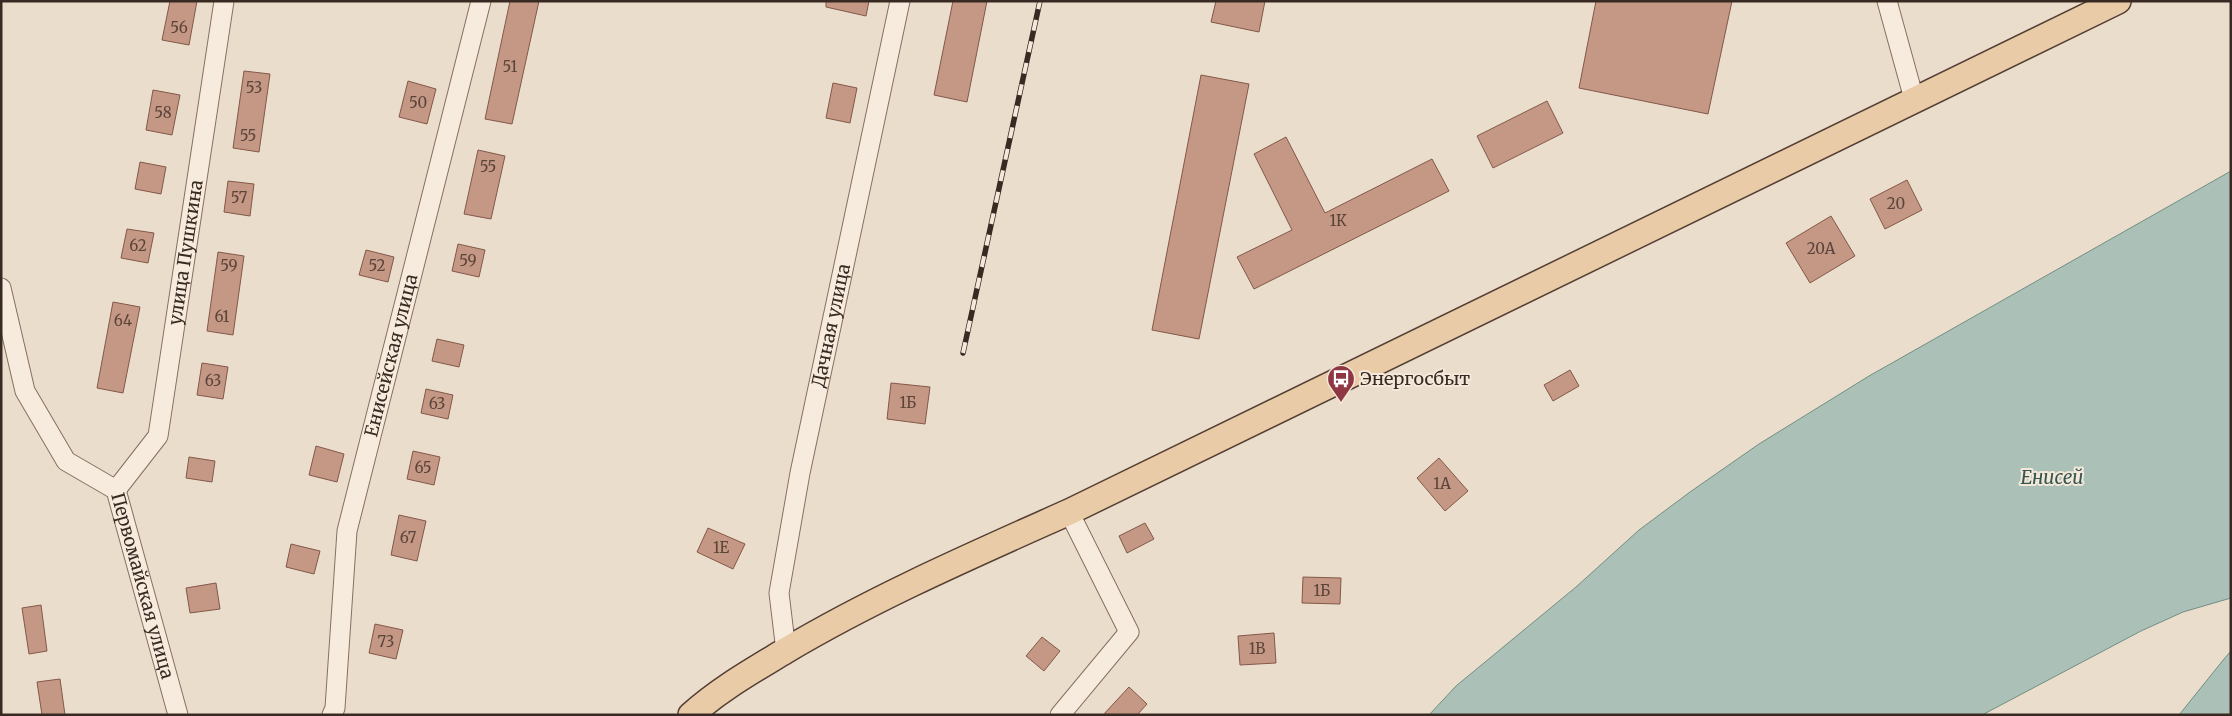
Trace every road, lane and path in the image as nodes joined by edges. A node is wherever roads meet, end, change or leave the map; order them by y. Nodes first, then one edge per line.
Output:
1 (224, 1) edge
2 (481, 1) edge
3 (900, 1) edge
4 (1887, 1) edge
5 (2118, 1) edge
6 (1914, 99) junction
7 (1, 288) edge
8 (116, 490) junction
9 (1069, 512) junction
10 (786, 651) junction
11 (178, 715) edge
12 (332, 715) edge
13 (691, 715) edge
14 (1060, 715) edge

1 - 8 street, улица Пушкина
2 - 12 street, Енисейская улица
3 - 10 street, Дачная улица
4 - 6 street
5 - 6 main road
6 - 9 main road
7 - 8 street, Первомайская улица
8 - 11 street, Первомайская улица
9 - 10 main road
9 - 14 street
10 - 13 main road

